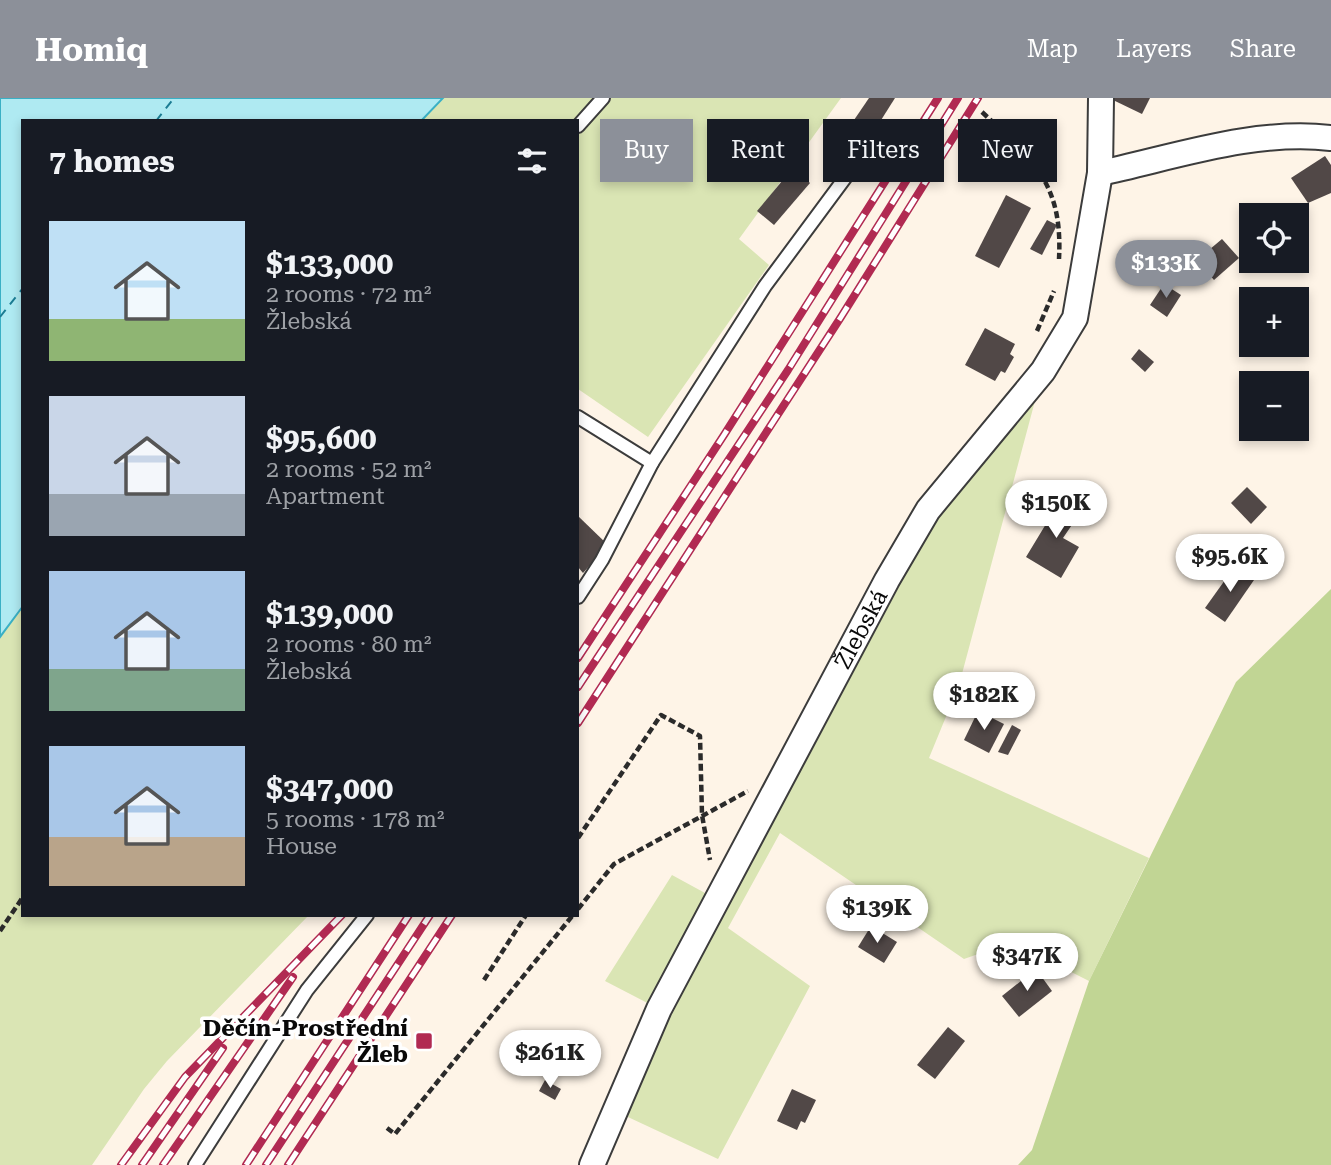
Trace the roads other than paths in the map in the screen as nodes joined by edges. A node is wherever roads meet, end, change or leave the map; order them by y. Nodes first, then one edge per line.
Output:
1 (603, 98) edge
2 (1101, 98) edge
3 (579, 125) edge
4 (1331, 138) edge
5 (1100, 173) junction
6 (842, 182) edge
7 (579, 418) edge
8 (652, 463) junction
9 (579, 595) edge
10 (365, 917) edge
11 (195, 1165) edge
12 (592, 1165) edge

1 - 3 lane
2 - 5 street, Žlebská
4 - 5 street
5 - 12 street, Žlebská
6 - 8 lane
7 - 8 lane
8 - 9 lane
10 - 11 lane

